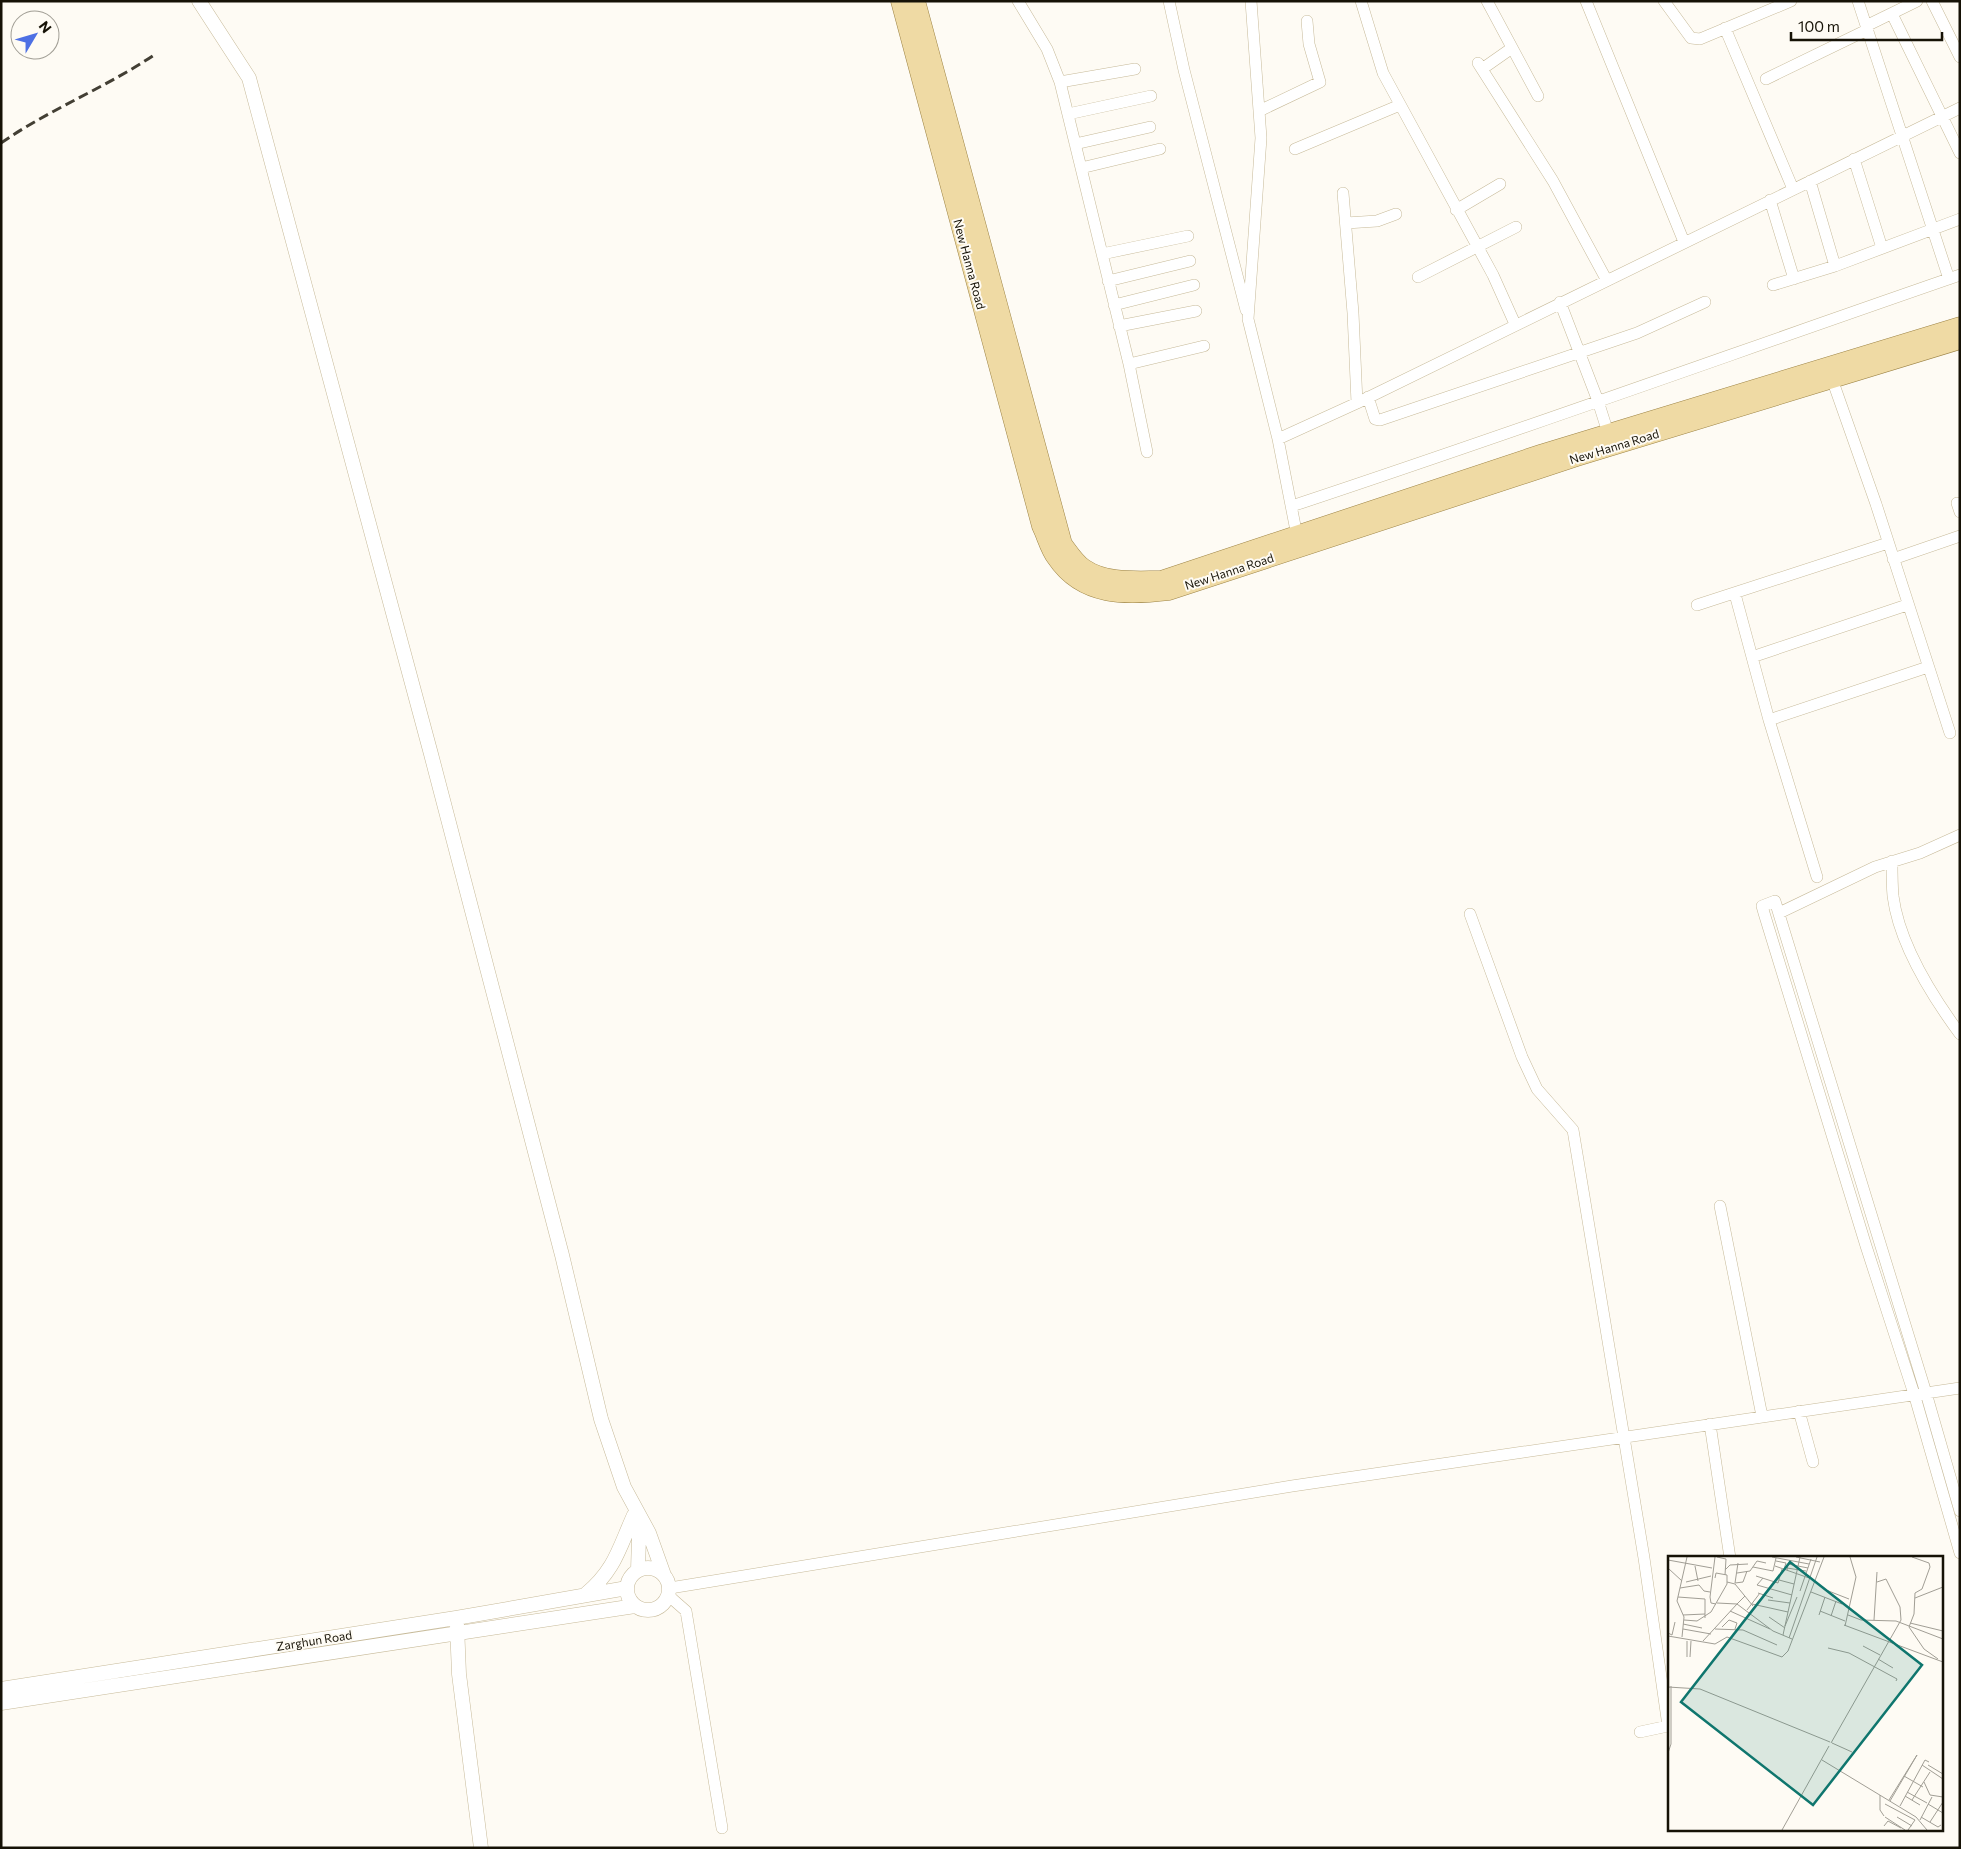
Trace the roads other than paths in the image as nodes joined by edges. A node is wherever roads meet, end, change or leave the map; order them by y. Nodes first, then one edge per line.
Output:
1 (199, 1) edge
2 (900, 1) edge
3 (916, 1) edge
4 (1018, 1) edge
5 (1168, 1) edge
6 (1252, 1) edge
7 (1361, 1) edge
8 (1487, 1) edge
9 (1586, 1) edge
10 (1664, 1) edge
11 (1791, 1) edge
12 (1858, 1) edge
13 (1917, 1) edge
14 (1932, 1) edge
15 (1892, 14) junction
16 (1307, 21) dead end
17 (1725, 28) junction
18 (1867, 28) junction
19 (1512, 48) junction
20 (1960, 57) edge
21 (1135, 69) dead end
22 (1766, 79) dead end
23 (1060, 82) junction
24 (1151, 96) dead end
25 (1538, 96) dead end
26 (1400, 105) junction
27 (1960, 108) edge
28 (1259, 111) junction
29 (1068, 114) junction
30 (1941, 117) junction
31 (1150, 127) dead end
32 (1902, 136) junction
33 (1076, 144) junction
34 (1160, 149) dead end
35 (1296, 149) dead end
36 (1960, 153) edge
37 (1854, 159) junction
38 (1081, 168) junction
39 (1810, 181) junction
40 (1500, 184) dead end
41 (1793, 189) junction
42 (1343, 193) dead end
43 (1770, 200) junction
44 (1456, 210) junction
45 (1396, 214) dead end
46 (1960, 219) edge
47 (1346, 224) junction
48 (1516, 227) dead end
49 (1932, 229) junction
50 (1188, 236) dead end
51 (1684, 242) junction
52 (1477, 247) junction
53 (1882, 248) junction
54 (1102, 254) junction
55 (1190, 261) dead end
56 (1835, 266) junction
57 (1418, 277) dead end
58 (1954, 277) edge
59 (1606, 279) junction
60 (1794, 279) junction
61 (1108, 281) junction
62 (1194, 285) dead end
63 (1773, 285) dead end
64 (1560, 302) junction
65 (1705, 302) dead end
66 (1114, 304) junction
67 (1196, 310) dead end
68 (1248, 319) junction
69 (1515, 324) junction
70 (1119, 326) junction
71 (1960, 326) edge
72 (1960, 340) edge
73 (1204, 346) dead end
74 (1580, 353) junction
75 (1129, 364) junction
76 (1832, 379) junction
77 (1368, 397) junction
78 (1598, 401) junction
79 (1357, 403) junction
80 (1278, 439) junction
81 (1610, 440) junction
82 (1147, 452) dead end
83 (1292, 506) junction
84 (1960, 536) edge
85 (1298, 542) junction
86 (1888, 543) junction
87 (1893, 559) junction
88 (1735, 594) junction
89 (1697, 605) dead end
90 (1907, 605) junction
91 (1752, 657) junction
92 (1928, 667) junction
93 (1769, 720) junction
94 (1950, 733) dead end
95 (1960, 835) edge
96 (1892, 861) junction
97 (1817, 877) dead end
98 (1779, 913) junction
99 (1470, 914) dead end
100 (1960, 1034) edge
101 (1720, 1206) dead end
102 (1960, 1388) edge
103 (1926, 1393) junction
104 (1914, 1395) junction
105 (1799, 1411) junction
106 (1762, 1416) junction
107 (1710, 1424) junction
108 (1624, 1437) junction
109 (1813, 1462) dead end
110 (634, 1510) junction
111 (1960, 1511) edge
112 (1960, 1553) edge
113 (1730, 1556) edge
114 (638, 1570) junction
115 (668, 1586) junction
116 (627, 1588) junction
117 (585, 1594) junction
118 (635, 1606) junction
119 (456, 1618) junction
120 (458, 1632) junction
121 (1, 1689) edge
122 (1, 1703) edge
123 (1640, 1732) dead end
124 (722, 1828) dead end
125 (481, 1848) edge

1 - 110 street
2 - 85 main road, New Hanna Road
3 - 85 main road, New Hanna Road
4 - 23 street
5 - 68 street
6 - 28 street
7 - 26 street
8 - 19 street
9 - 51 street
10 - 17 street
11 - 17 street
12 - 18 street
13 - 15 street
14 - 20 street
15 - 18 street
15 - 30 street
16 - 28 street
17 - 41 street
18 - 22 street
18 - 32 street
19 - 25 street
19 - 59 street
21 - 23 street
23 - 29 street
24 - 29 street
26 - 35 street
26 - 44 street
27 - 30 street
28 - 68 street
29 - 33 street
30 - 32 street
30 - 36 street
31 - 33 street
32 - 37 street
32 - 49 street
33 - 38 street
34 - 38 street
37 - 39 street
37 - 53 street
38 - 54 street
39 - 41 street
39 - 56 street
40 - 44 street
41 - 43 street
42 - 47 street
43 - 51 street
43 - 60 street
44 - 52 street
45 - 47 street
46 - 49 street
47 - 79 street
48 - 52 street
49 - 53 street
49 - 58 street
50 - 54 street
51 - 59 street
52 - 57 street
52 - 69 street
53 - 56 street
54 - 61 street
55 - 61 street
56 - 60 street
58 - 78 street
59 - 64 street
60 - 63 street
61 - 66 street
62 - 66 street
64 - 69 street
64 - 74 street
65 - 74 street
66 - 70 street
67 - 70 street
68 - 80 street
69 - 77 street
70 - 75 street
71 - 81 main road, New Hanna Road
72 - 76 main road, New Hanna Road
73 - 75 street
74 - 77 street
74 - 78 street
75 - 82 street
76 - 81 main road, New Hanna Road
76 - 86 street
77 - 79 street
78 - 81 street
78 - 83 street
79 - 80 street
80 - 83 street
81 - 85 main road, New Hanna Road
83 - 85 street
84 - 87 street
86 - 87 street
86 - 88 street
87 - 90 street
88 - 89 street
88 - 91 street
90 - 91 street
90 - 92 street
91 - 93 street
92 - 93 street
92 - 94 street
93 - 97 street
95 - 96 street
96 - 98 street
96 - 100 street
98 - 103 street
98 - 104 street
99 - 108 street
101 - 106 street
102 - 103 street
103 - 104 street
103 - 111 street
104 - 105 street
104 - 112 street
105 - 106 street
105 - 109 street
106 - 107 street
107 - 108 street
107 - 113 street
108 - 115 street
108 - 123 street
110 - 114 street
110 - 115 street
110 - 117 street
114 - 115 street
114 - 116 street
115 - 118 street
115 - 124 street
116 - 117 street, Zarghun Road
116 - 118 street
117 - 119 street, Zarghun Road
118 - 120 street
119 - 120 street
119 - 121 street, Zarghun Road
120 - 122 street
120 - 125 street

